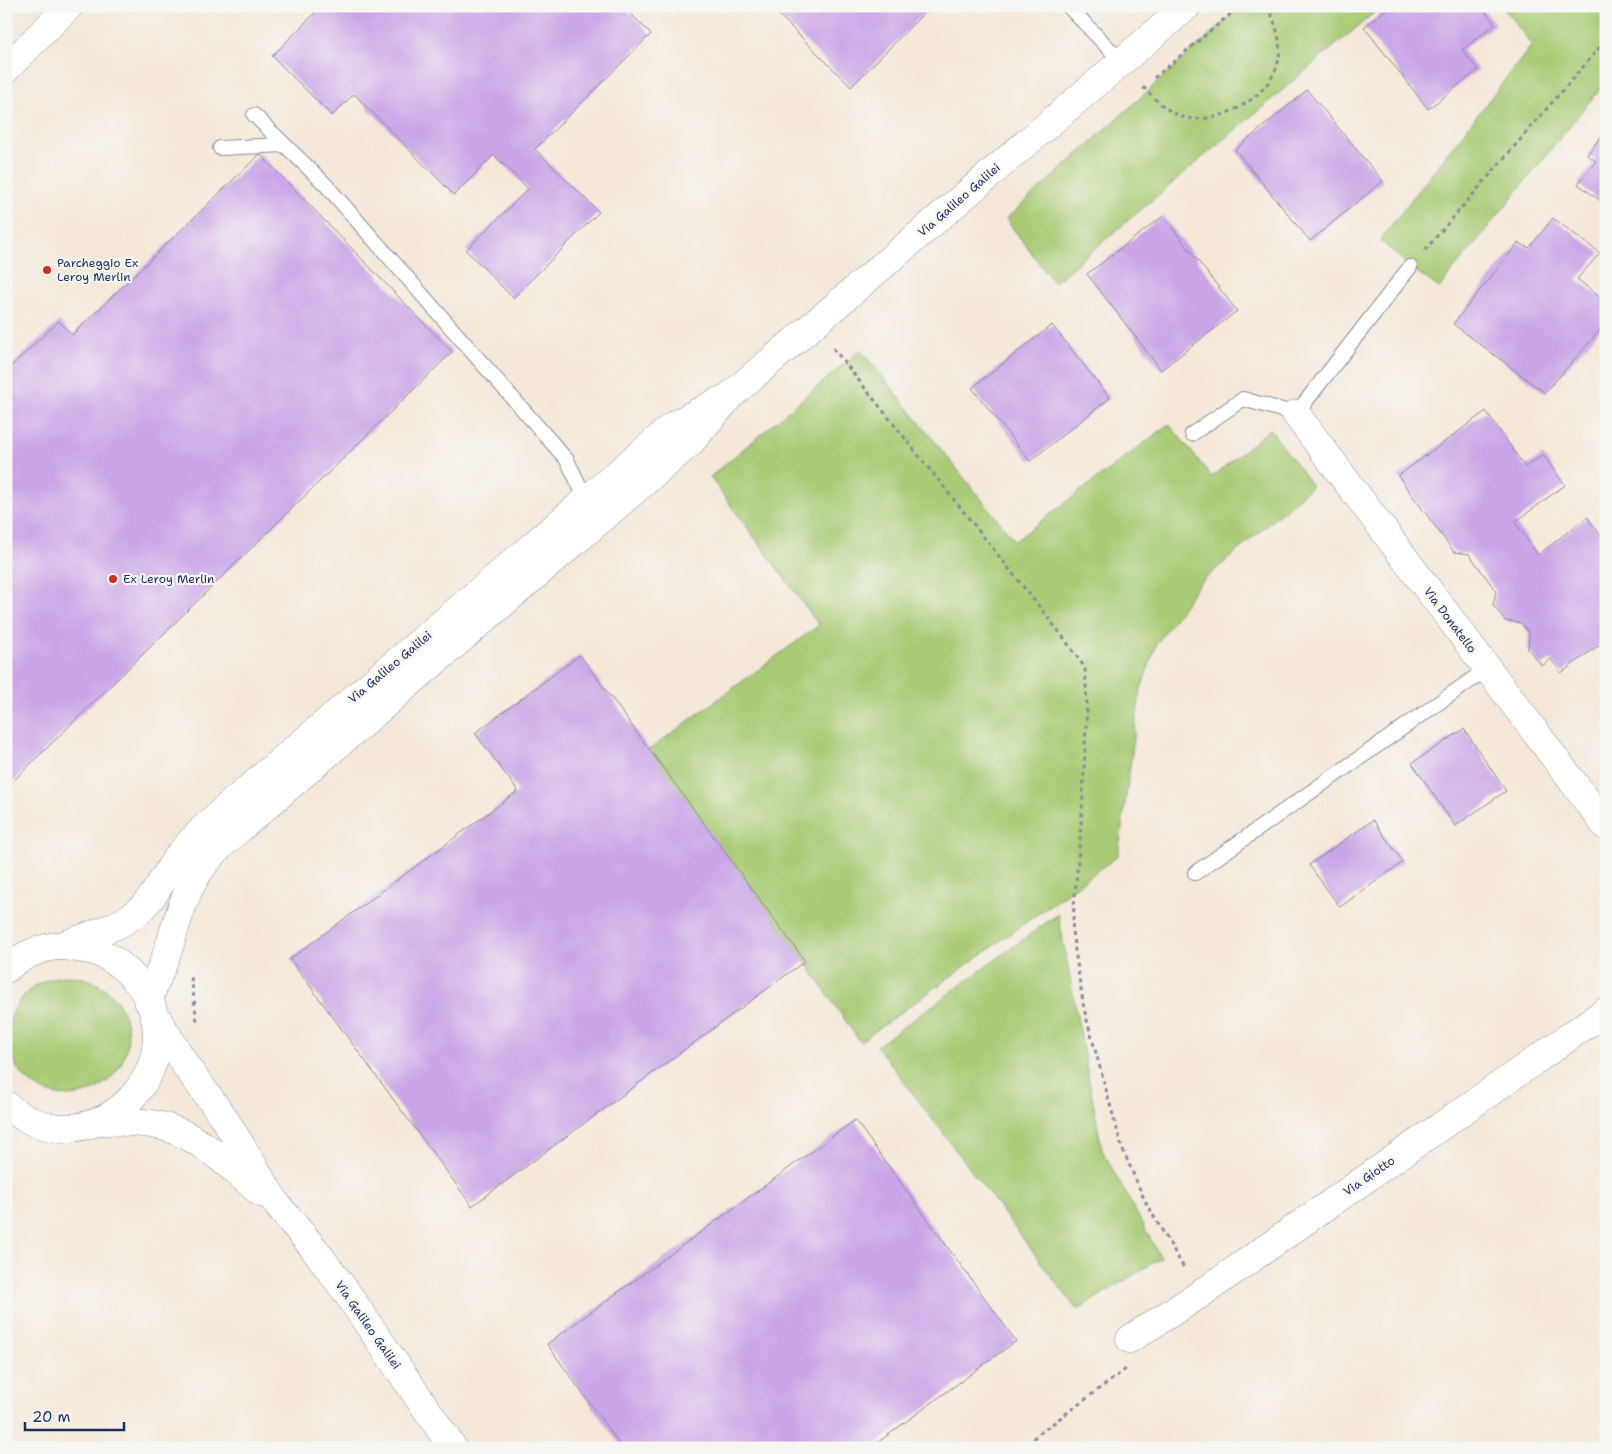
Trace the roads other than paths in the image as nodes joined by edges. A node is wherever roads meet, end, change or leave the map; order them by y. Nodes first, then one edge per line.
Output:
1 (70, 6) edge
2 (1068, 6) edge
3 (1187, 6) edge
4 (1121, 61) junction
5 (6, 69) edge
6 (254, 115) dead end
7 (284, 145) junction
8 (220, 148) dead end
9 (1410, 267) road end
10 (731, 395) junction
11 (1296, 414) junction
12 (1192, 434) dead end
13 (586, 499) junction
14 (1487, 669) junction
15 (1606, 826) edge
16 (1195, 873) dead end
17 (62, 946) junction
18 (6, 969) edge
19 (151, 1007) junction
20 (1606, 1011) edge
21 (10, 1111) edge
22 (102, 1121) junction
23 (278, 1206) junction
24 (1130, 1340) road end
25 (453, 1448) edge

1 - 5 main road
2 - 4 lane
3 - 4 main road, Via Galileo Galilei
4 - 10 main road, Via Galileo Galilei
6 - 7 lane
7 - 8 lane
7 - 13 lane
9 - 11 lane
10 - 13 main road, Via Galileo Galilei
10 - 19 main road, Via Galileo Galilei
11 - 12 lane
11 - 14 main road, Via Donatello
13 - 17 main road, Via Galileo Galilei
14 - 15 main road, Via Donatello
14 - 16 lane
17 - 18 main road
17 - 19 main road
19 - 22 main road
19 - 23 main road, Via Galileo Galilei
20 - 24 main road, Via Giotto
21 - 22 main road
22 - 23 main road, Via Galileo Galilei
23 - 25 main road, Via Galileo Galilei

